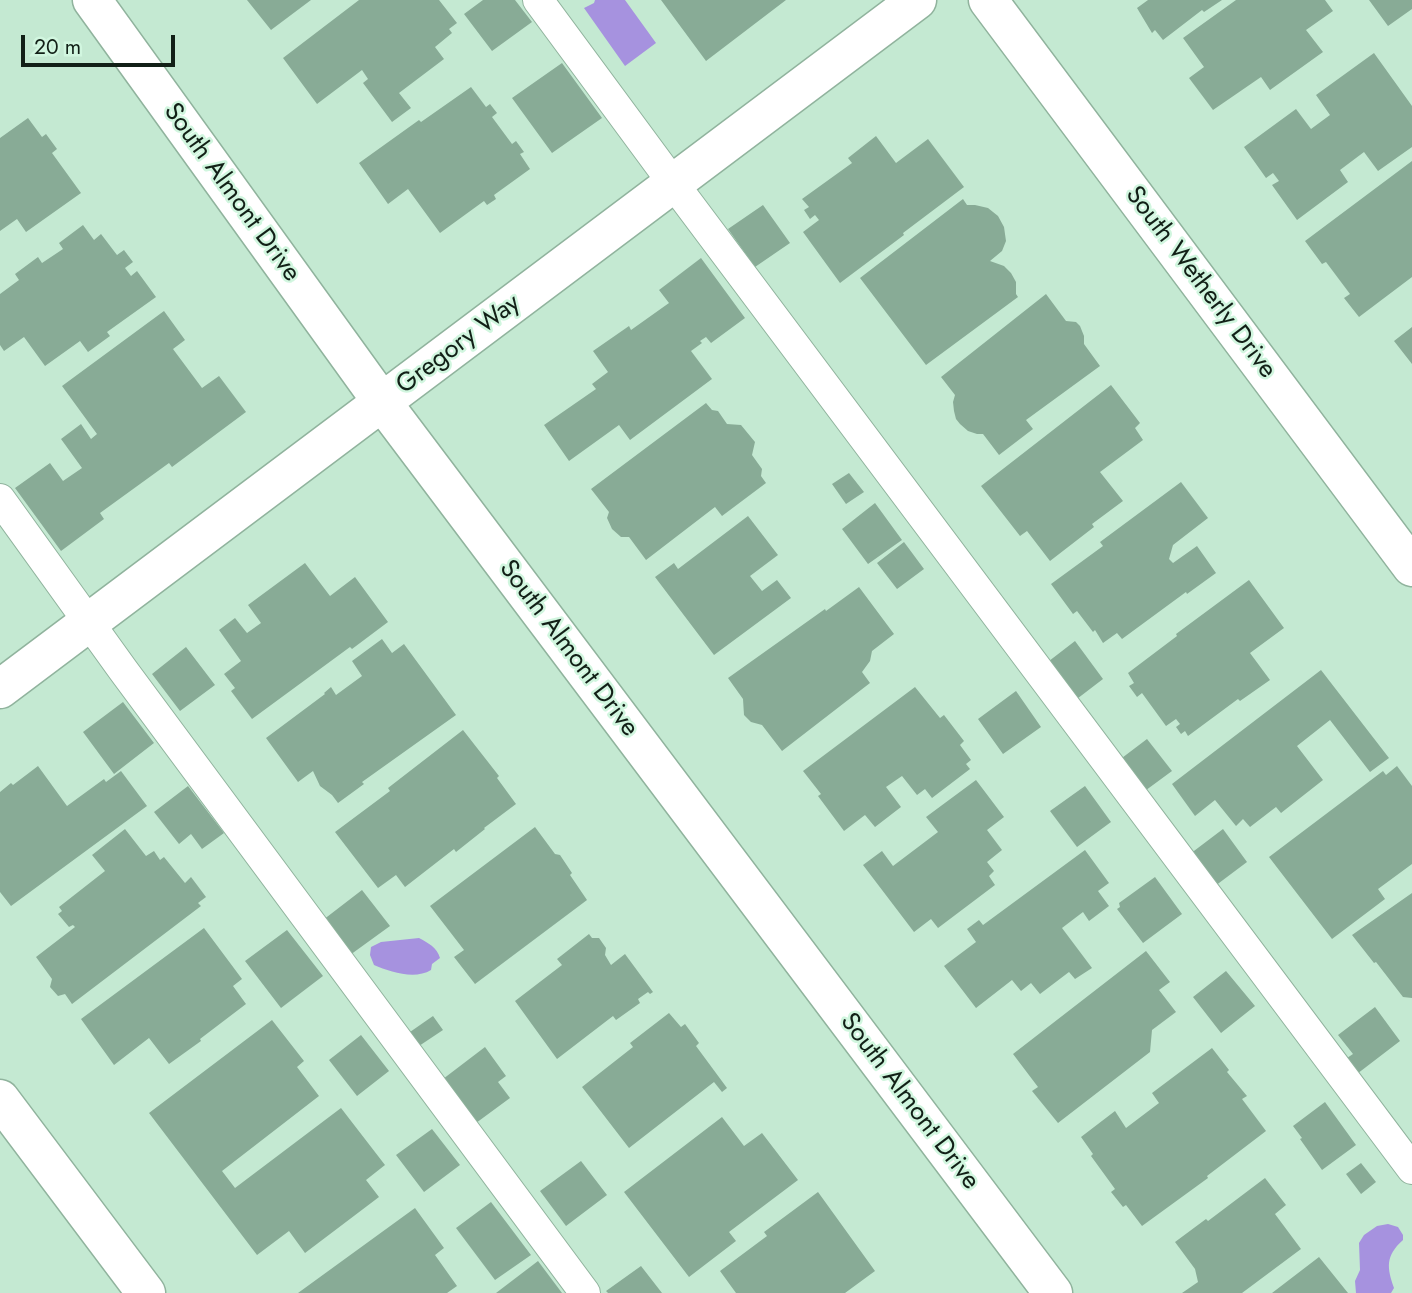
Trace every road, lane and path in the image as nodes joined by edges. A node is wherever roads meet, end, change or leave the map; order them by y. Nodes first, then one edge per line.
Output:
1 (92, 0) edge
2 (538, 0) edge
3 (917, 0) edge
4 (988, 0) edge
5 (673, 183) junction
6 (382, 402) junction
7 (0, 499) edge
8 (1412, 567) edge
9 (89, 622) junction
10 (0, 689) edge
11 (0, 1099) edge
12 (1412, 1168) edge
13 (146, 1293) edge
14 (585, 1293) edge
15 (1053, 1293) edge

1 - 6 street, South Almont Drive
2 - 5 lane
3 - 5 street, Gregory Way
4 - 8 street, South Wetherly Drive
5 - 6 street, Gregory Way
5 - 12 lane
6 - 9 street, Gregory Way
6 - 15 street, South Almont Drive
7 - 9 lane
9 - 10 street, Gregory Way
9 - 14 lane
11 - 13 street

